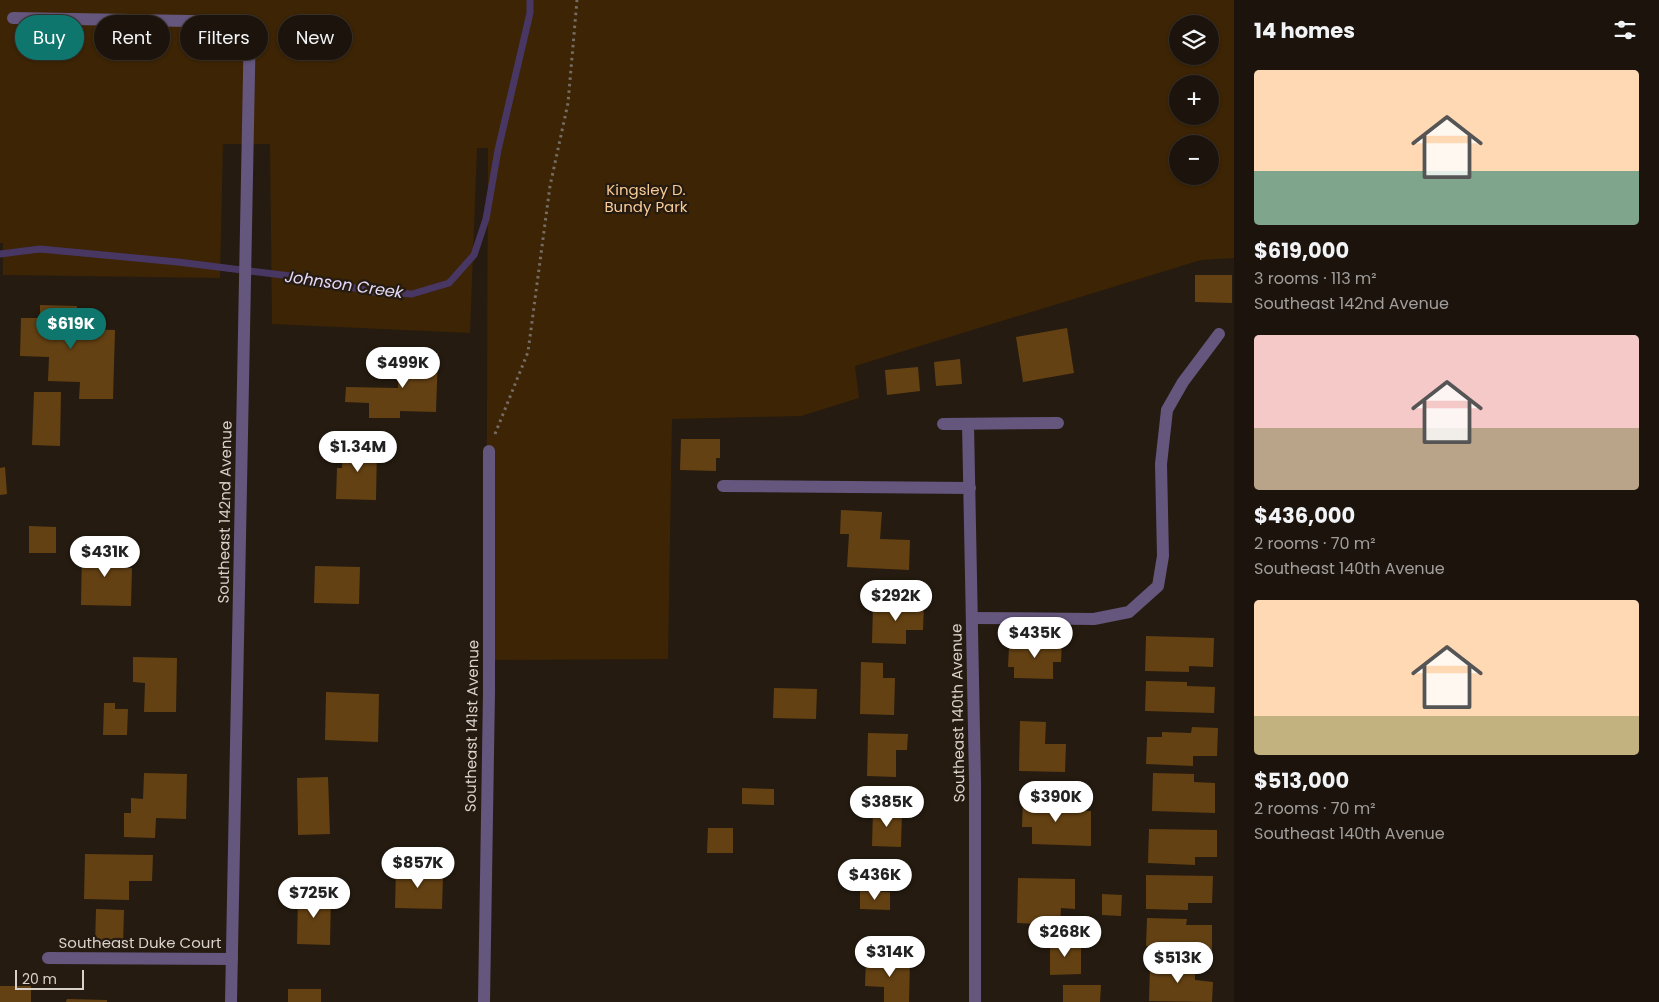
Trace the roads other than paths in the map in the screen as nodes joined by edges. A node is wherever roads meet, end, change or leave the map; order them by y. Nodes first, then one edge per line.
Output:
1 (13, 18) dead end
2 (1219, 334) dead end
3 (1058, 423) dead end
4 (942, 424) dead end
5 (968, 424) junction
6 (489, 451) road end
7 (723, 486) dead end
8 (970, 488) junction
9 (973, 618) junction
10 (48, 958) dead end
11 (232, 959) junction
12 (231, 1002) edge
13 (484, 1002) edge
14 (975, 1002) edge

1 - 11 street, Southeast 142nd Avenue
2 - 9 street
3 - 5 street
4 - 5 street
5 - 8 street, Southeast 140th Avenue
6 - 13 street, Southeast 141st Avenue
7 - 8 street
8 - 9 street, Southeast 140th Avenue
9 - 14 street, Southeast 140th Avenue
10 - 11 street, Southeast Duke Court
11 - 12 street, Southeast 142nd Avenue

